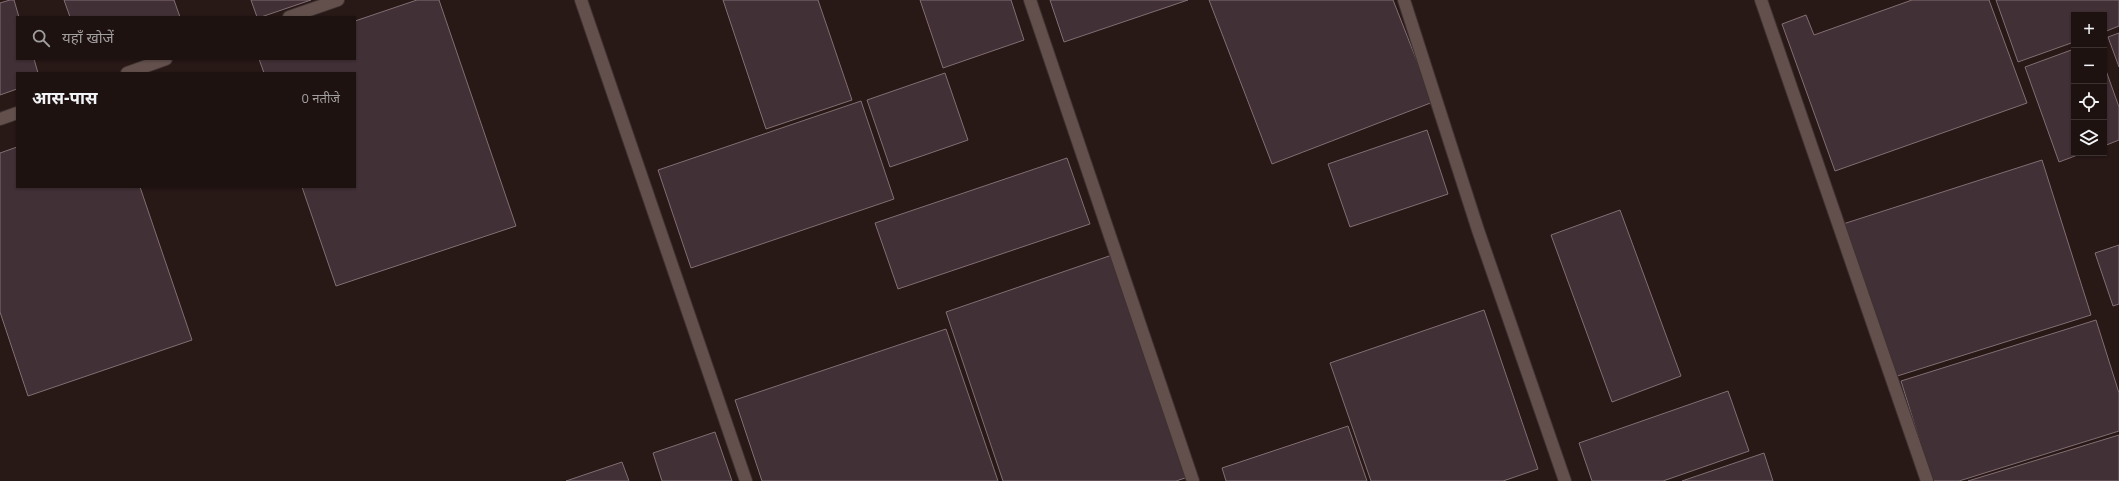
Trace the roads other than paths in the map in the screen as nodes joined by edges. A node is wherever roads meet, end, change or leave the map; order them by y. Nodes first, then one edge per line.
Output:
1 (338, 0) edge
2 (581, 0) edge
3 (1030, 0) edge
4 (1404, 0) edge
5 (1761, 0) edge
6 (291, 16) edge
7 (163, 60) edge
8 (130, 72) edge
9 (16, 113) edge
10 (0, 119) edge
11 (746, 481) edge
12 (1193, 481) edge
13 (1565, 481) edge
14 (1927, 481) edge

1 - 6 lane
2 - 11 lane
3 - 12 lane
4 - 13 lane
5 - 14 lane
7 - 8 lane
9 - 10 lane

